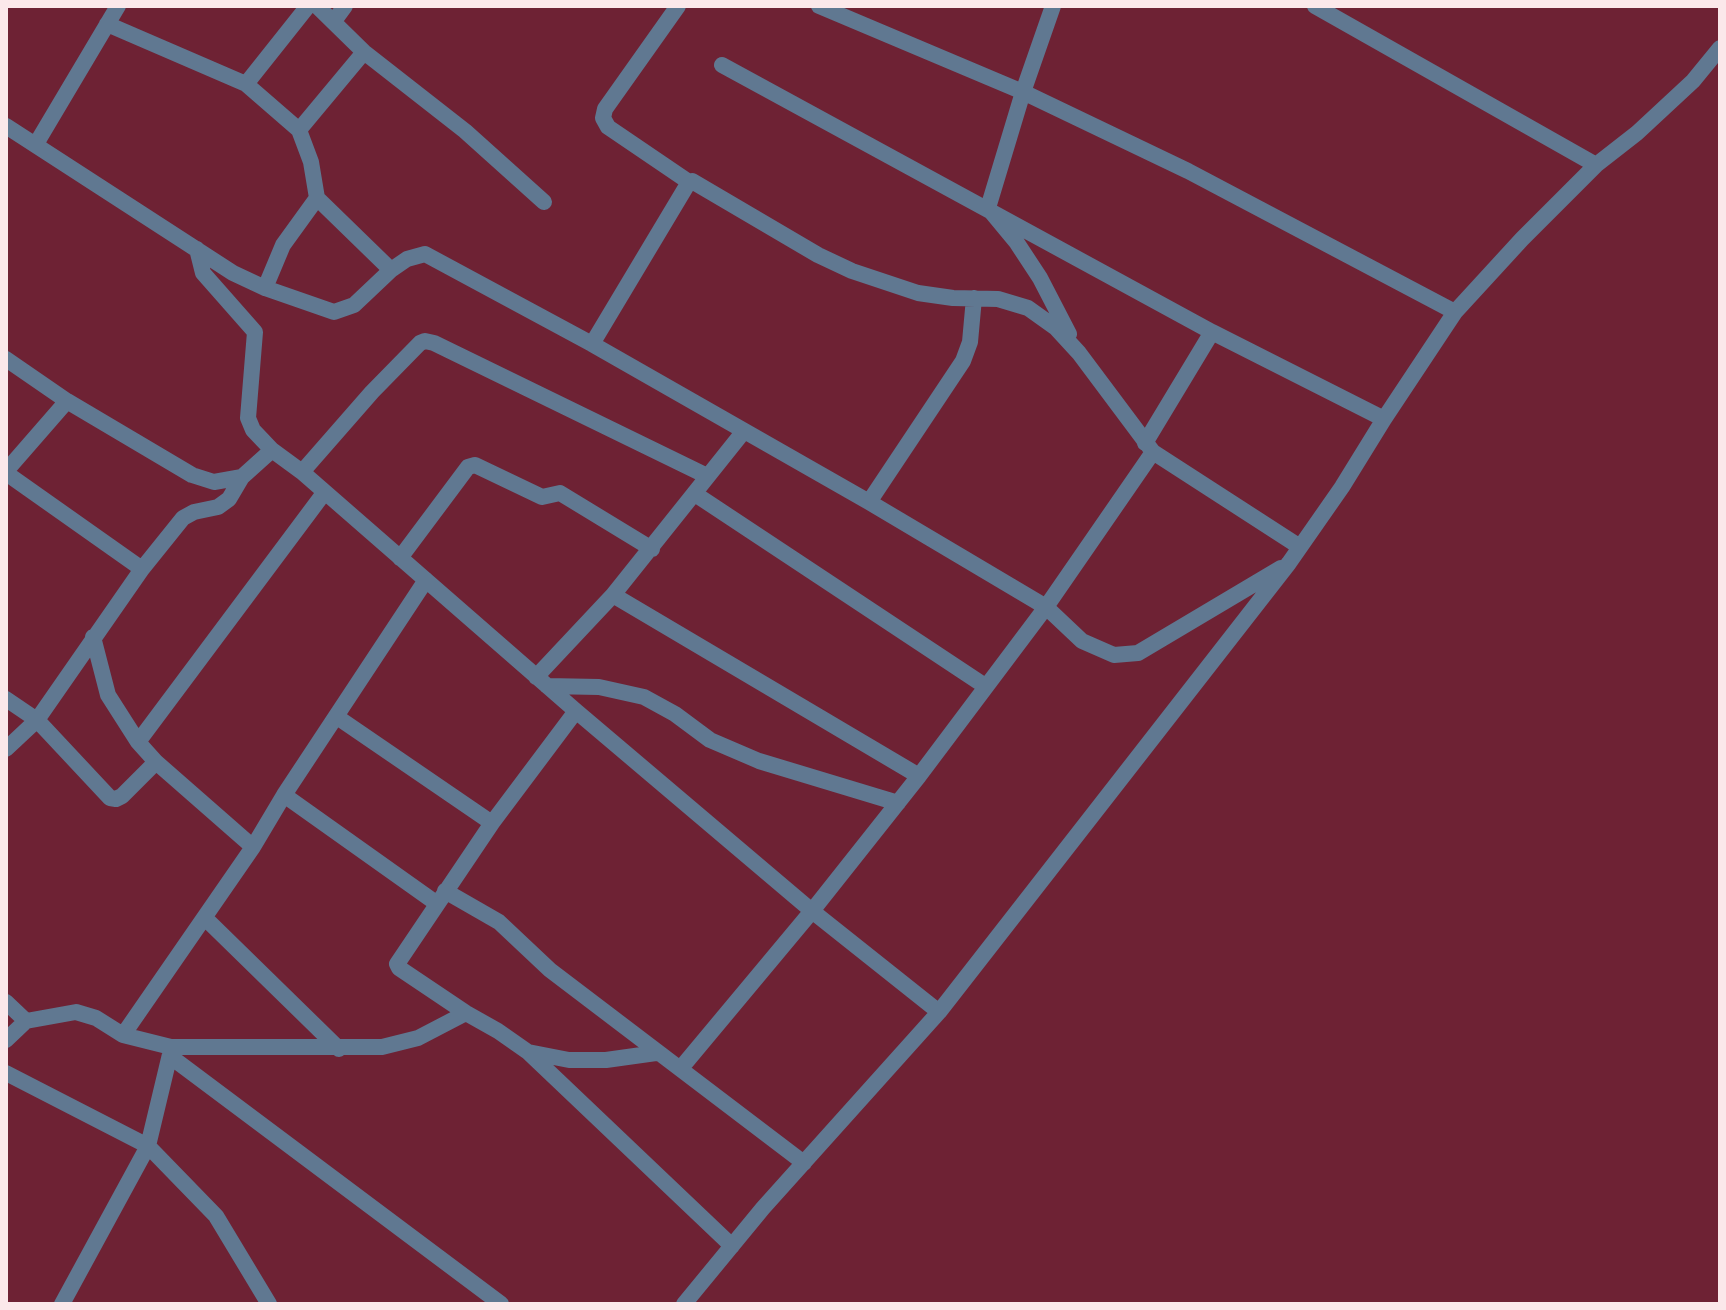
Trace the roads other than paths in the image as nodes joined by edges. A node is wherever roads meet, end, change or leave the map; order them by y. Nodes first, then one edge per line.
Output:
1 (118, 6) edge
2 (308, 6) edge
3 (317, 6) edge
4 (345, 6) edge
5 (678, 6) edge
6 (819, 6) edge
7 (1053, 6) edge
8 (1315, 6) edge
9 (334, 21) junction
10 (107, 24) junction
11 (1720, 48) edge
12 (364, 52) junction
13 (722, 65) dead end
14 (246, 84) junction
15 (1023, 92) junction
16 (6, 126) edge
17 (299, 130) junction
18 (36, 144) junction
19 (1596, 165) junction
20 (689, 182) junction
21 (317, 198) junction
22 (544, 202) dead end
23 (988, 208) junction
24 (197, 249) junction
25 (391, 270) junction
26 (265, 288) junction
27 (974, 298) junction
28 (1455, 312) junction
29 (1212, 332) junction
30 (592, 344) junction
31 (1079, 353) junction
32 (6, 359) edge
33 (67, 401) junction
34 (1384, 419) junction
35 (744, 431) junction
36 (1149, 448) junction
37 (272, 450) junction
38 (6, 472) edge
39 (302, 472) junction
40 (707, 476) junction
41 (242, 477) junction
42 (324, 493) junction
43 (695, 494) junction
44 (869, 502) junction
45 (1300, 547) junction
46 (652, 549) junction
47 (400, 558) junction
48 (1289, 563) junction
49 (142, 569) junction
50 (426, 580) junction
51 (613, 595) junction
52 (1046, 607) junction
53 (93, 637) junction
54 (542, 681) junction
55 (985, 686) junction
56 (6, 699) edge
57 (576, 711) junction
58 (337, 717) junction
59 (37, 720) junction
60 (138, 742) junction
61 (6, 749) edge
62 (156, 762) junction
63 (919, 776) junction
64 (284, 795) junction
65 (898, 803) junction
66 (492, 823) junction
67 (253, 847) junction
68 (440, 897) junction
69 (812, 911) junction
70 (205, 918) junction
71 (6, 1002) edge
72 (939, 1012) junction
73 (466, 1013) junction
74 (26, 1021) junction
75 (123, 1035) junction
76 (6, 1040) edge
77 (339, 1049) junction
78 (171, 1052) junction
79 (528, 1052) junction
80 (656, 1053) junction
81 (681, 1068) junction
82 (6, 1073) edge
83 (148, 1146) junction
84 (804, 1163) junction
85 (732, 1246) junction
86 (62, 1304) edge
87 (269, 1304) edge
88 (501, 1304) edge
89 (684, 1304) edge

1 - 10 street
2 - 14 street
3 - 9 street
4 - 9 street
5 - 20 street
6 - 15 street
7 - 15 street
8 - 19 street
9 - 12 street
10 - 14 street
10 - 18 street
11 - 19 street
12 - 17 street
12 - 22 street
13 - 23 street
14 - 17 street
15 - 23 street
15 - 28 street
16 - 18 street
17 - 21 street
18 - 24 street
19 - 28 street
20 - 27 street
20 - 30 street
21 - 25 street
21 - 26 street
23 - 29 street
23 - 31 street
24 - 26 street
24 - 37 street
25 - 26 street
25 - 30 street
27 - 31 street
27 - 44 street
28 - 34 street
29 - 34 street
29 - 36 street
30 - 35 street
31 - 36 street
32 - 33 street
33 - 38 street
33 - 41 street
34 - 45 street
35 - 40 street
35 - 44 street
36 - 45 street
36 - 52 street
37 - 39 street
37 - 41 street
38 - 49 street
39 - 40 street
39 - 42 street
40 - 43 street
41 - 49 street
42 - 47 street
42 - 60 street
43 - 46 street
43 - 55 street
44 - 52 street
45 - 48 street
46 - 47 street
46 - 51 street
47 - 50 street
48 - 52 street
48 - 72 street
49 - 53 street
50 - 54 street
50 - 58 street
51 - 54 street
51 - 63 street
52 - 55 street
53 - 59 street
53 - 60 street
54 - 57 street
54 - 65 street
55 - 63 street
56 - 59 street
57 - 66 street
57 - 69 street
58 - 64 street
58 - 66 street
59 - 61 street
59 - 62 street
60 - 62 street
62 - 67 street
63 - 65 street
64 - 67 street
64 - 68 street
65 - 69 street
66 - 68 street
67 - 70 street
68 - 73 street
68 - 80 street
69 - 72 street
69 - 81 street
70 - 75 street
70 - 77 street
71 - 74 street
72 - 84 street
73 - 77 street
73 - 79 street
74 - 75 street
74 - 76 street
75 - 78 street
77 - 78 street
78 - 83 street
78 - 88 street
79 - 80 street
79 - 85 street
80 - 81 street
81 - 84 street
82 - 83 street
83 - 86 street
83 - 87 street
84 - 85 street
85 - 89 street

